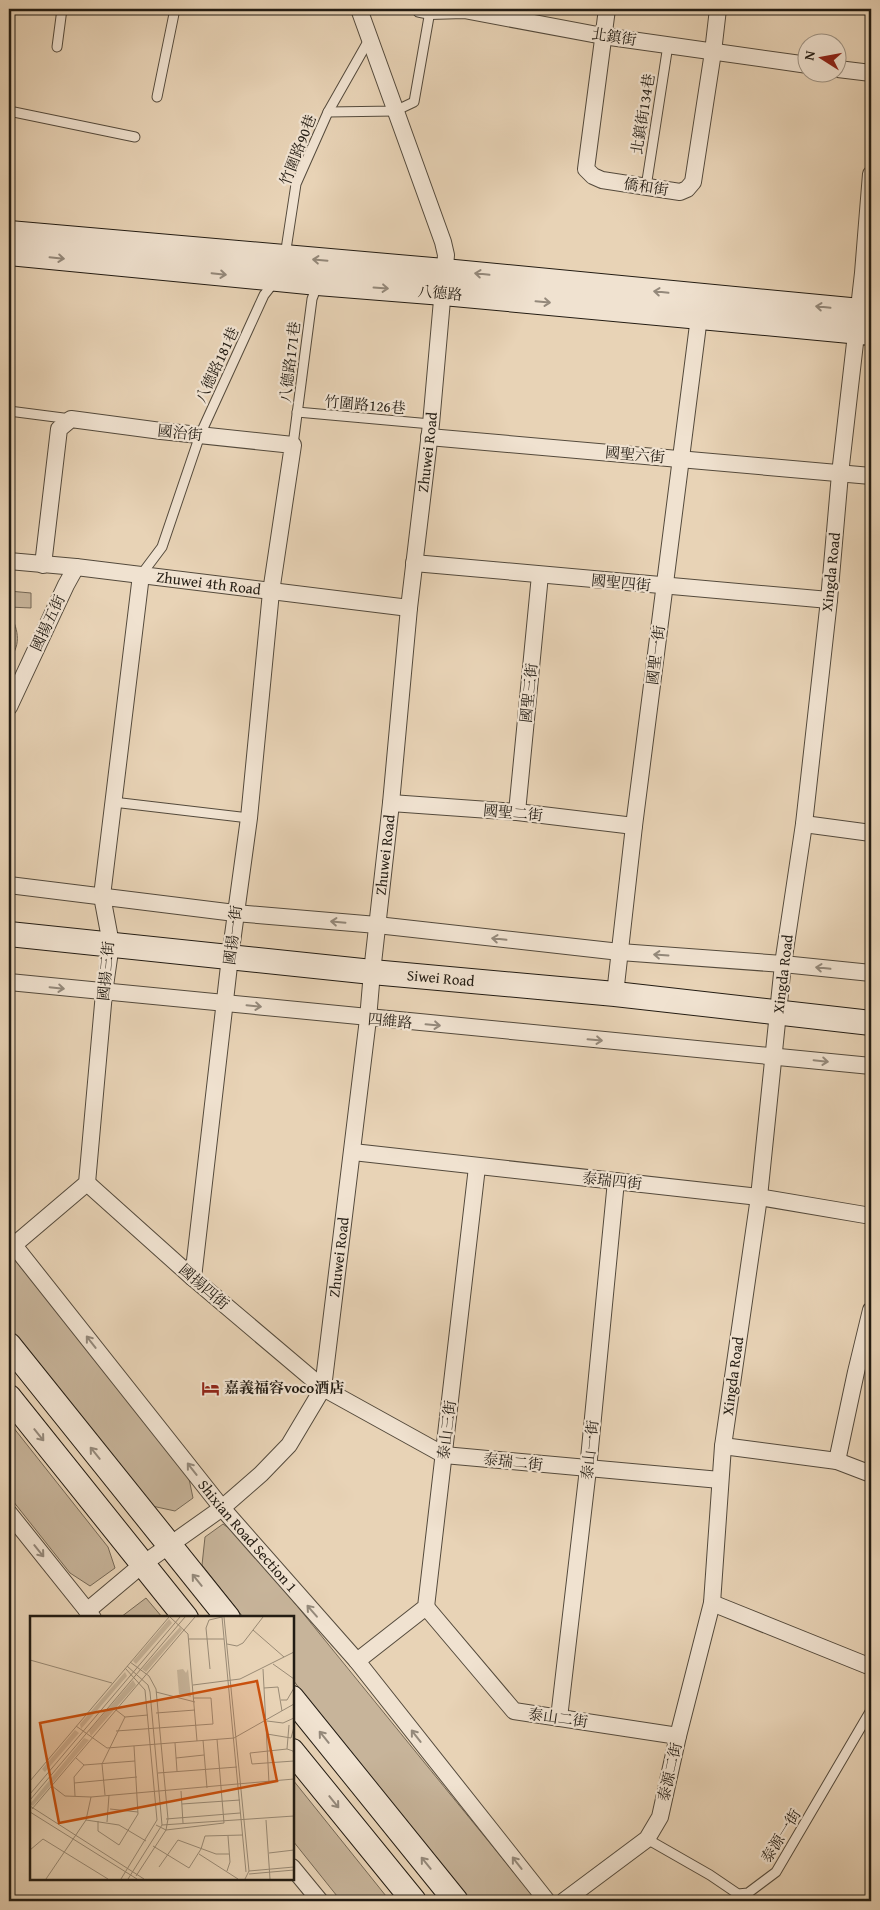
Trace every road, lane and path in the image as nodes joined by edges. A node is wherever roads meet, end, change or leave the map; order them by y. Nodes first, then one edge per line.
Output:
1 (62, 9) edge
2 (175, 9) edge
3 (359, 9) edge
4 (607, 9) edge
5 (718, 9) edge
6 (425, 10) edge
7 (464, 10) edge
8 (604, 36) junction
9 (370, 38) junction
10 (668, 45) junction
11 (57, 47) dead end
12 (713, 52) junction
13 (798, 64) edge
14 (848, 70) edge
15 (871, 73) edge
16 (158, 97) dead end
17 (9, 111) edge
18 (395, 111) junction
19 (328, 112) junction
20 (135, 137) dead end
21 (871, 174) edge
22 (646, 187) junction
23 (9, 233) edge
24 (9, 253) edge
25 (282, 268) junction
26 (444, 282) junction
27 (318, 283) junction
28 (699, 317) junction
29 (865, 322) edge
30 (9, 411) edge
31 (297, 412) junction
32 (72, 419) junction
33 (430, 431) junction
34 (200, 435) junction
35 (293, 445) junction
36 (682, 459) junction
37 (840, 474) junction
38 (871, 476) edge
39 (9, 561) edge
40 (414, 563) junction
41 (43, 565) junction
42 (76, 567) junction
43 (141, 575) junction
44 (540, 575) junction
45 (665, 587) junction
46 (270, 592) junction
47 (829, 600) junction
48 (409, 608) junction
49 (9, 707) edge
50 (113, 802) junction
51 (391, 803) junction
52 (517, 812) junction
53 (249, 818) junction
54 (804, 824) junction
55 (634, 826) junction
56 (871, 833) edge
57 (9, 885) edge
58 (102, 896) junction
59 (235, 912) junction
60 (377, 925) junction
61 (9, 934) edge
62 (111, 944) junction
63 (620, 952) junction
64 (230, 957) junction
65 (783, 964) junction
66 (372, 972) junction
67 (871, 973) edge
68 (9, 982) edge
69 (104, 993) junction
70 (615, 994) junction
71 (224, 1003) junction
72 (778, 1011) junction
73 (368, 1019) junction
74 (871, 1023) edge
75 (772, 1056) junction
76 (871, 1066) edge
77 (353, 1152) junction
78 (477, 1167) junction
79 (616, 1181) junction
80 (87, 1183) junction
81 (758, 1197) junction
82 (871, 1216) edge
83 (12, 1242) edge
84 (193, 1278) junction
85 (871, 1310) edge
86 (9, 1345) edge
87 (323, 1388) junction
88 (9, 1397) edge
89 (723, 1446) junction
90 (444, 1455) junction
91 (837, 1461) junction
92 (588, 1469) junction
93 (871, 1474) edge
94 (720, 1480) junction
95 (222, 1508) junction
96 (9, 1513) edge
97 (169, 1545) junction
98 (143, 1564) junction
99 (712, 1603) junction
100 (426, 1607) junction
101 (90, 1614) edge
102 (184, 1616) edge
103 (226, 1616) edge
104 (357, 1661) junction
105 (871, 1667) edge
106 (294, 1700) edge
107 (871, 1710) edge
108 (559, 1718) junction
109 (678, 1736) junction
110 (294, 1752) edge
111 (647, 1839) junction
112 (294, 1868) edge
113 (320, 1901) edge
114 (414, 1901) edge
115 (456, 1901) edge
116 (547, 1901) edge
117 (564, 1901) edge

1 - 11 lane
2 - 16 lane
3 - 9 street, Zhuwei Road
4 - 8 street, 僑和街
5 - 12 street, 僑和街
6 - 7 street, 北鎮街
6 - 18 lane
7 - 8 street, 北鎮街
8 - 10 street, 北鎮街
8 - 22 street, 僑和街
9 - 18 street, Zhuwei Road
9 - 19 lane, 竹圍路90巷
10 - 12 street, 北鎮街
10 - 22 lane, 北鎮街134巷
12 - 13 street, 北鎮街
12 - 22 street, 僑和街
14 - 15 street
17 - 20 lane
18 - 19 lane
18 - 26 street, Zhuwei Road
19 - 25 lane, 竹圍路90巷
21 - 29 street, Xingda Road
23 - 25 street, 八德路
24 -> 25 street, 八德路
26 -> 25 street, 八德路
25 - 27 street, 八德路
25 - 34 lane, 八德路181巷
27 -> 26 street, 八德路
26 -> 28 street, 八德路
29 -> 26 street, 八德路
26 - 33 street, Zhuwei Road
27 - 31 lane, 八德路171巷
28 - 29 street, 八德路
28 - 36 street, 國聖一街
29 - 37 street, Xingda Road
30 - 32 lane
31 - 33 lane, 竹圍路126巷
31 - 35 lane, 八德路171巷
32 - 34 street, 國治街
32 - 41 street
33 - 36 street, 國聖六街
33 - 40 street, Zhuwei Road
34 - 35 street, 國治街
34 - 43 lane, 八德路181巷
35 - 46 street
36 - 37 street, 國聖六街
36 - 45 street, 國聖一街
37 - 38 street, 國聖六街
37 - 47 street, Xingda Road
39 - 41 street, Zhuwei 4th Road
40 - 44 street, 國聖四街
40 - 48 street, Zhuwei Road
41 - 42 street, Zhuwei 4th Road
42 - 43 street, Zhuwei 4th Road
42 - 49 street, 國揚五街
43 - 46 street, Zhuwei 4th Road
43 - 50 street, 國揚三街
44 - 45 street, 國聖四街
44 - 52 street, 國聖三街
45 - 47 street, 國聖四街
45 - 55 street, 國聖一街
46 - 48 street, Zhuwei 4th Road
46 - 53 street, 國揚一街
47 - 54 street, Xingda Road
48 - 51 street, Zhuwei Road
50 - 53 lane
50 - 58 street, 國揚三街
51 - 52 street, 國聖二街
51 - 60 street, Zhuwei Road
52 - 55 street, 國聖二街
53 - 59 street, 國揚一街
54 - 56 street
54 - 65 street, Xingda Road
55 - 63 street, 國聖一街
57 - 58 street
58 - 59 street
58 - 62 street, 國揚三街
60 -> 59 street
59 - 64 street, 國揚一街
63 -> 60 street
60 - 66 street, Zhuwei Road
61 - 62 street, Siwei Road
62 - 64 street, Siwei Road
62 - 69 street, 國揚三街
65 -> 63 street
63 - 70 street, 國聖一街
64 - 66 street, Siwei Road
64 - 71 street, 國揚一街
67 -> 65 street
65 - 72 street, Xingda Road
66 - 70 street, Siwei Road
66 - 73 street, Zhuwei Road
68 -> 69 street, 四維路
69 - 71 street, 四維路
69 - 80 street, 國揚三街
70 - 72 street, Siwei Road
71 -> 73 street, 四維路
71 - 84 street, 國揚一街
72 - 74 street, Siwei Road
72 - 75 street, Xingda Road
73 -> 75 street, 四維路
73 - 77 street, Zhuwei Road
75 -> 76 street
75 - 81 street, Xingda Road
77 - 78 street, 泰瑞四街
77 - 87 street, Zhuwei Road
78 - 79 street, 泰瑞四街
78 - 90 street, 泰山三街
79 - 81 street, 泰瑞四街
79 - 92 street, 泰山一街
80 - 83 street
80 - 84 street, 國揚四街
81 - 82 street, 泰瑞四街
81 - 89 street, Xingda Road
95 -> 83 street, Shixian Road Section 1
84 - 87 street, 國揚四街
85 - 91 street
97 -> 86 street
87 - 90 street, 泰瑞二街
87 - 95 street, Zhuwei Road
88 -> 98 street
89 - 91 street
89 - 94 street, Xingda Road
90 - 92 street, 泰瑞二街
90 - 100 street, 泰山三街
91 - 93 street
92 - 94 street, 泰瑞二街
92 - 108 street, 泰山一街
94 - 99 street, Xingda Road
95 - 97 street, Zhuwei Road
104 -> 95 street, Shixian Road Section 1
96 -> 101 street
97 - 98 street, Zhuwei Road
103 -> 97 street
98 - 101 street, Zhuwei Road
98 - 102 street
99 - 105 street
99 - 109 street, 泰源二街
100 - 104 street
100 - 108 street, 泰山二街
116 -> 104 street, Shixian Road Section 1
115 -> 106 street
107 - 111 lane, 泰源一街
108 - 109 street, 泰山二街
109 - 111 street, 泰源二街
110 -> 114 street
111 - 117 street, 泰源二街
112 - 113 street

